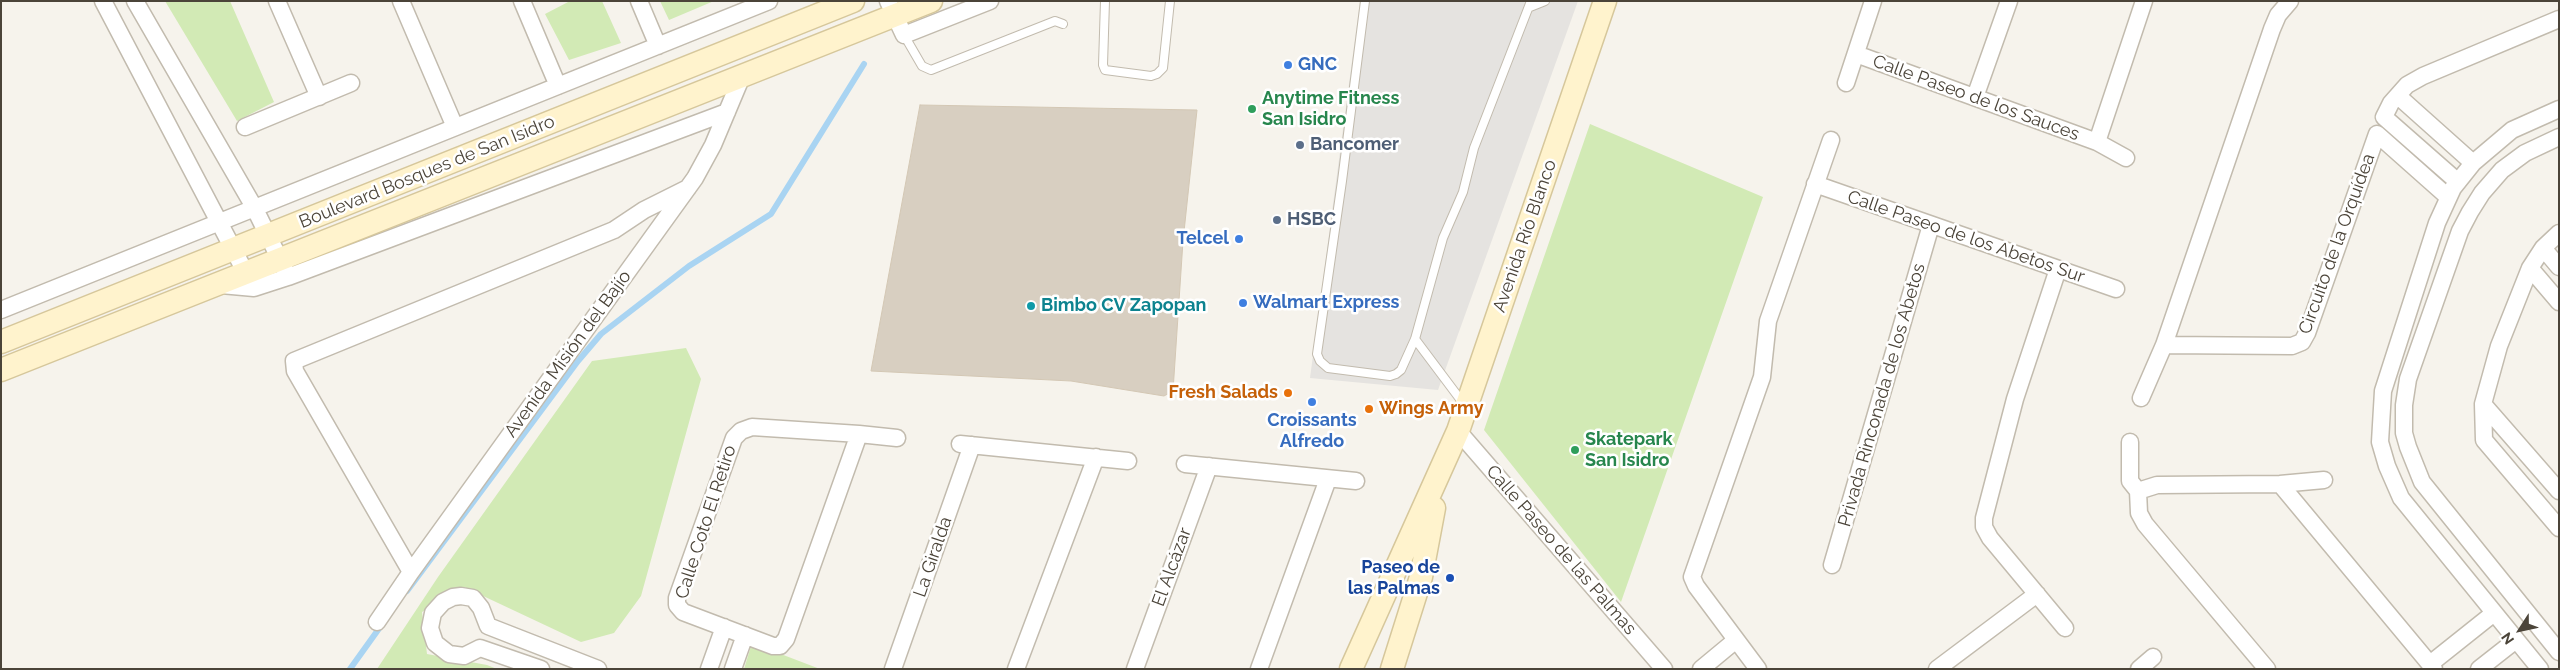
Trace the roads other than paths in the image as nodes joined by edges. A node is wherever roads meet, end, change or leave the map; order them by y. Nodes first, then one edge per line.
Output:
1 (103, 1) edge
2 (134, 1) edge
3 (277, 1) edge
4 (401, 1) edge
5 (522, 1) edge
6 (640, 1) edge
7 (853, 1) edge
8 (931, 1) edge
9 (990, 1) edge
10 (1106, 1) edge
11 (1170, 1) edge
12 (1365, 1) edge
13 (1545, 1) edge
14 (1606, 1) edge
15 (1874, 1) edge
16 (2009, 1) edge
17 (2144, 1) edge
18 (2290, 1) edge
19 (767, 2) edge
20 (1530, 4) edge
21 (896, 17) edge
22 (2559, 19) edge
23 (1063, 24) dead end
24 (658, 46) junction
25 (1856, 54) junction
26 (742, 76) junction
27 (351, 83) dead end
28 (1846, 83) dead end
29 (558, 86) junction
30 (2398, 96) junction
31 (319, 97) junction
32 (1975, 97) junction
33 (2559, 109) edge
34 (727, 112) junction
35 (245, 127) dead end
36 (455, 127) junction
37 (2559, 137) edge
38 (1830, 140) dead end
39 (2097, 142) junction
40 (2126, 158) dead end
41 (2473, 163) junction
42 (2458, 182) junction
43 (1815, 184) junction
44 (688, 188) junction
45 (2448, 197) junction
46 (254, 207) junction
47 (219, 222) junction
48 (1931, 224) junction
49 (2559, 233) edge
50 (268, 235) junction
51 (2543, 248) junction
52 (233, 249) junction
53 (2559, 267) edge
54 (284, 268) junction
55 (2530, 268) junction
56 (2058, 269) junction
57 (250, 280) junction
58 (2116, 289) dead end
59 (2559, 302) edge
60 (1, 310) edge
61 (1415, 339) junction
62 (1, 342) edge
63 (2164, 346) junction
64 (2395, 353) junction
65 (2415, 360) junction
66 (1, 370) edge
67 (2141, 398) dead end
68 (2483, 404) junction
69 (1467, 408) junction
70 (1458, 431) junction
71 (859, 434) junction
72 (897, 438) dead end
73 (2130, 442) dead end
74 (1096, 457) junction
75 (1128, 461) dead end
76 (1185, 464) dead end
77 (1209, 466) junction
78 (1442, 470) junction
79 (1328, 479) junction
80 (2324, 480) dead end
81 (1356, 481) dead end
82 (2280, 484) junction
83 (2138, 491) junction
84 (2559, 491) edge
85 (2559, 528) edge
86 (1832, 565) dead end
87 (411, 572) junction
88 (2037, 594) junction
89 (2494, 614) junction
90 (377, 622) dead end
91 (724, 627) junction
92 (2065, 628) dead end
93 (745, 635) junction
94 (1736, 640) junction
95 (2516, 640) junction
96 (534, 644) junction
97 (2559, 652) edge
98 (554, 653) junction
99 (2153, 657) dead end
100 (2432, 666) edge
101 (530, 667) edge
102 (546, 669) edge
103 (598, 669) edge
104 (710, 669) edge
105 (733, 669) edge
106 (894, 669) edge
107 (1016, 669) edge
108 (1135, 669) edge
109 (1259, 669) edge
110 (1351, 669) edge
111 (1392, 669) edge
112 (1664, 669) edge
113 (1701, 669) edge
114 (1758, 669) edge
115 (1937, 669) edge
116 (2139, 669) edge
117 (2267, 669) edge
118 (2479, 669) edge
119 (2540, 669) edge

1 - 47 street
2 - 46 street
3 - 31 street
4 - 36 street
5 - 29 street
6 - 24 street
7 - 50 main road, Boulevard Bosques de San Isidro
8 - 21 main road, Boulevard Bosques de San Isidro
9 - 21 street, Boulevard Bosques de San Isidro
10 - 11 lane
12 - 61 lane
13 - 20 lane
14 - 69 main road, Avenida Río Blanco
15 - 25 street, Calle Paseo de los Sauces
16 - 32 street
17 - 39 street, Calle Paseo de los Sauces
18 - 63 street
19 - 24 street, Boulevard Bosques de San Isidro
20 - 61 lane
21 - 23 lane
21 - 26 main road, Boulevard Bosques de San Isidro
22 - 30 street
24 - 29 street, Boulevard Bosques de San Isidro
25 - 28 street, Calle Paseo de los Sauces
25 - 32 street, Calle Paseo de los Sauces
26 - 34 street, Avenida Misión del Bajío
26 - 54 main road, Boulevard Bosques de San Isidro
27 - 31 street
29 - 36 street, Boulevard Bosques de San Isidro
30 - 41 street
30 - 42 street
31 - 35 street
32 - 39 street, Calle Paseo de los Sauces
33 - 41 street
34 - 44 street, Avenida Misión del Bajío
34 - 54 street, Boulevard Bosques de San Isidro
36 - 46 street, Boulevard Bosques de San Isidro
37 - 65 street
38 - 43 street
39 - 40 street, Calle Paseo de los Sauces
41 - 42 street
42 - 45 street
43 - 48 street, Calle Paseo de los Abetos Sur
43 - 94 street
44 - 87 street, Avenida Misión del Bajío
44 - 87 street
45 - 63 street, Circuito de la Orquídea
45 - 64 street
46 - 47 street, Boulevard Bosques de San Isidro
46 - 50 street
47 - 52 street
47 - 60 street, Boulevard Bosques de San Isidro
48 - 56 street, Calle Paseo de los Abetos Sur
48 - 86 street, Privada Rinconada de los Abetos
49 - 51 street
50 - 52 main road, Boulevard Bosques de San Isidro
50 - 54 street
51 - 53 street
51 - 55 street
52 - 57 street
52 - 62 main road, Boulevard Bosques de San Isidro
54 - 57 main road, Boulevard Bosques de San Isidro
55 - 59 street
55 - 68 street
56 - 58 street, Calle Paseo de los Abetos Sur
56 - 88 street
57 - 66 main road, Boulevard Bosques de San Isidro
61 - 69 lane
63 - 67 street
64 - 65 street
64 - 89 street
65 - 97 street
68 - 84 street
68 - 85 street
69 - 70 main road, Avenida Río Blanco
70 - 78 main road, Avenida Río Blanco
70 - 112 street, Calle Paseo de las Palmas
71 - 72 street, Calle Coto El Retiro
71 - 91 street, Calle Coto El Retiro
71 - 93 street, Calle Coto El Retiro
73 - 83 street
74 - 75 street, La Giralda
74 - 106 street, La Giralda
74 - 107 street
76 - 77 street
77 - 79 street
77 - 108 street, El Alcázar
78 - 110 main road, Avenida Río Blanco
78 - 111 main road, Avenida Río Blanco
79 - 81 street
79 - 109 street
80 - 82 street
82 - 83 street
82 - 100 street
83 - 117 street
87 - 90 street, Avenida Misión del Bajío
88 - 92 street
88 - 115 street
89 - 95 street
89 - 100 street
91 - 93 street, Calle Coto El Retiro
91 - 104 street
93 - 105 street
94 - 113 street
94 - 114 street
95 - 118 street
95 - 119 street
96 - 98 street
96 - 101 street
96 - 101 street
98 - 102 street
98 - 103 street
99 - 116 street

